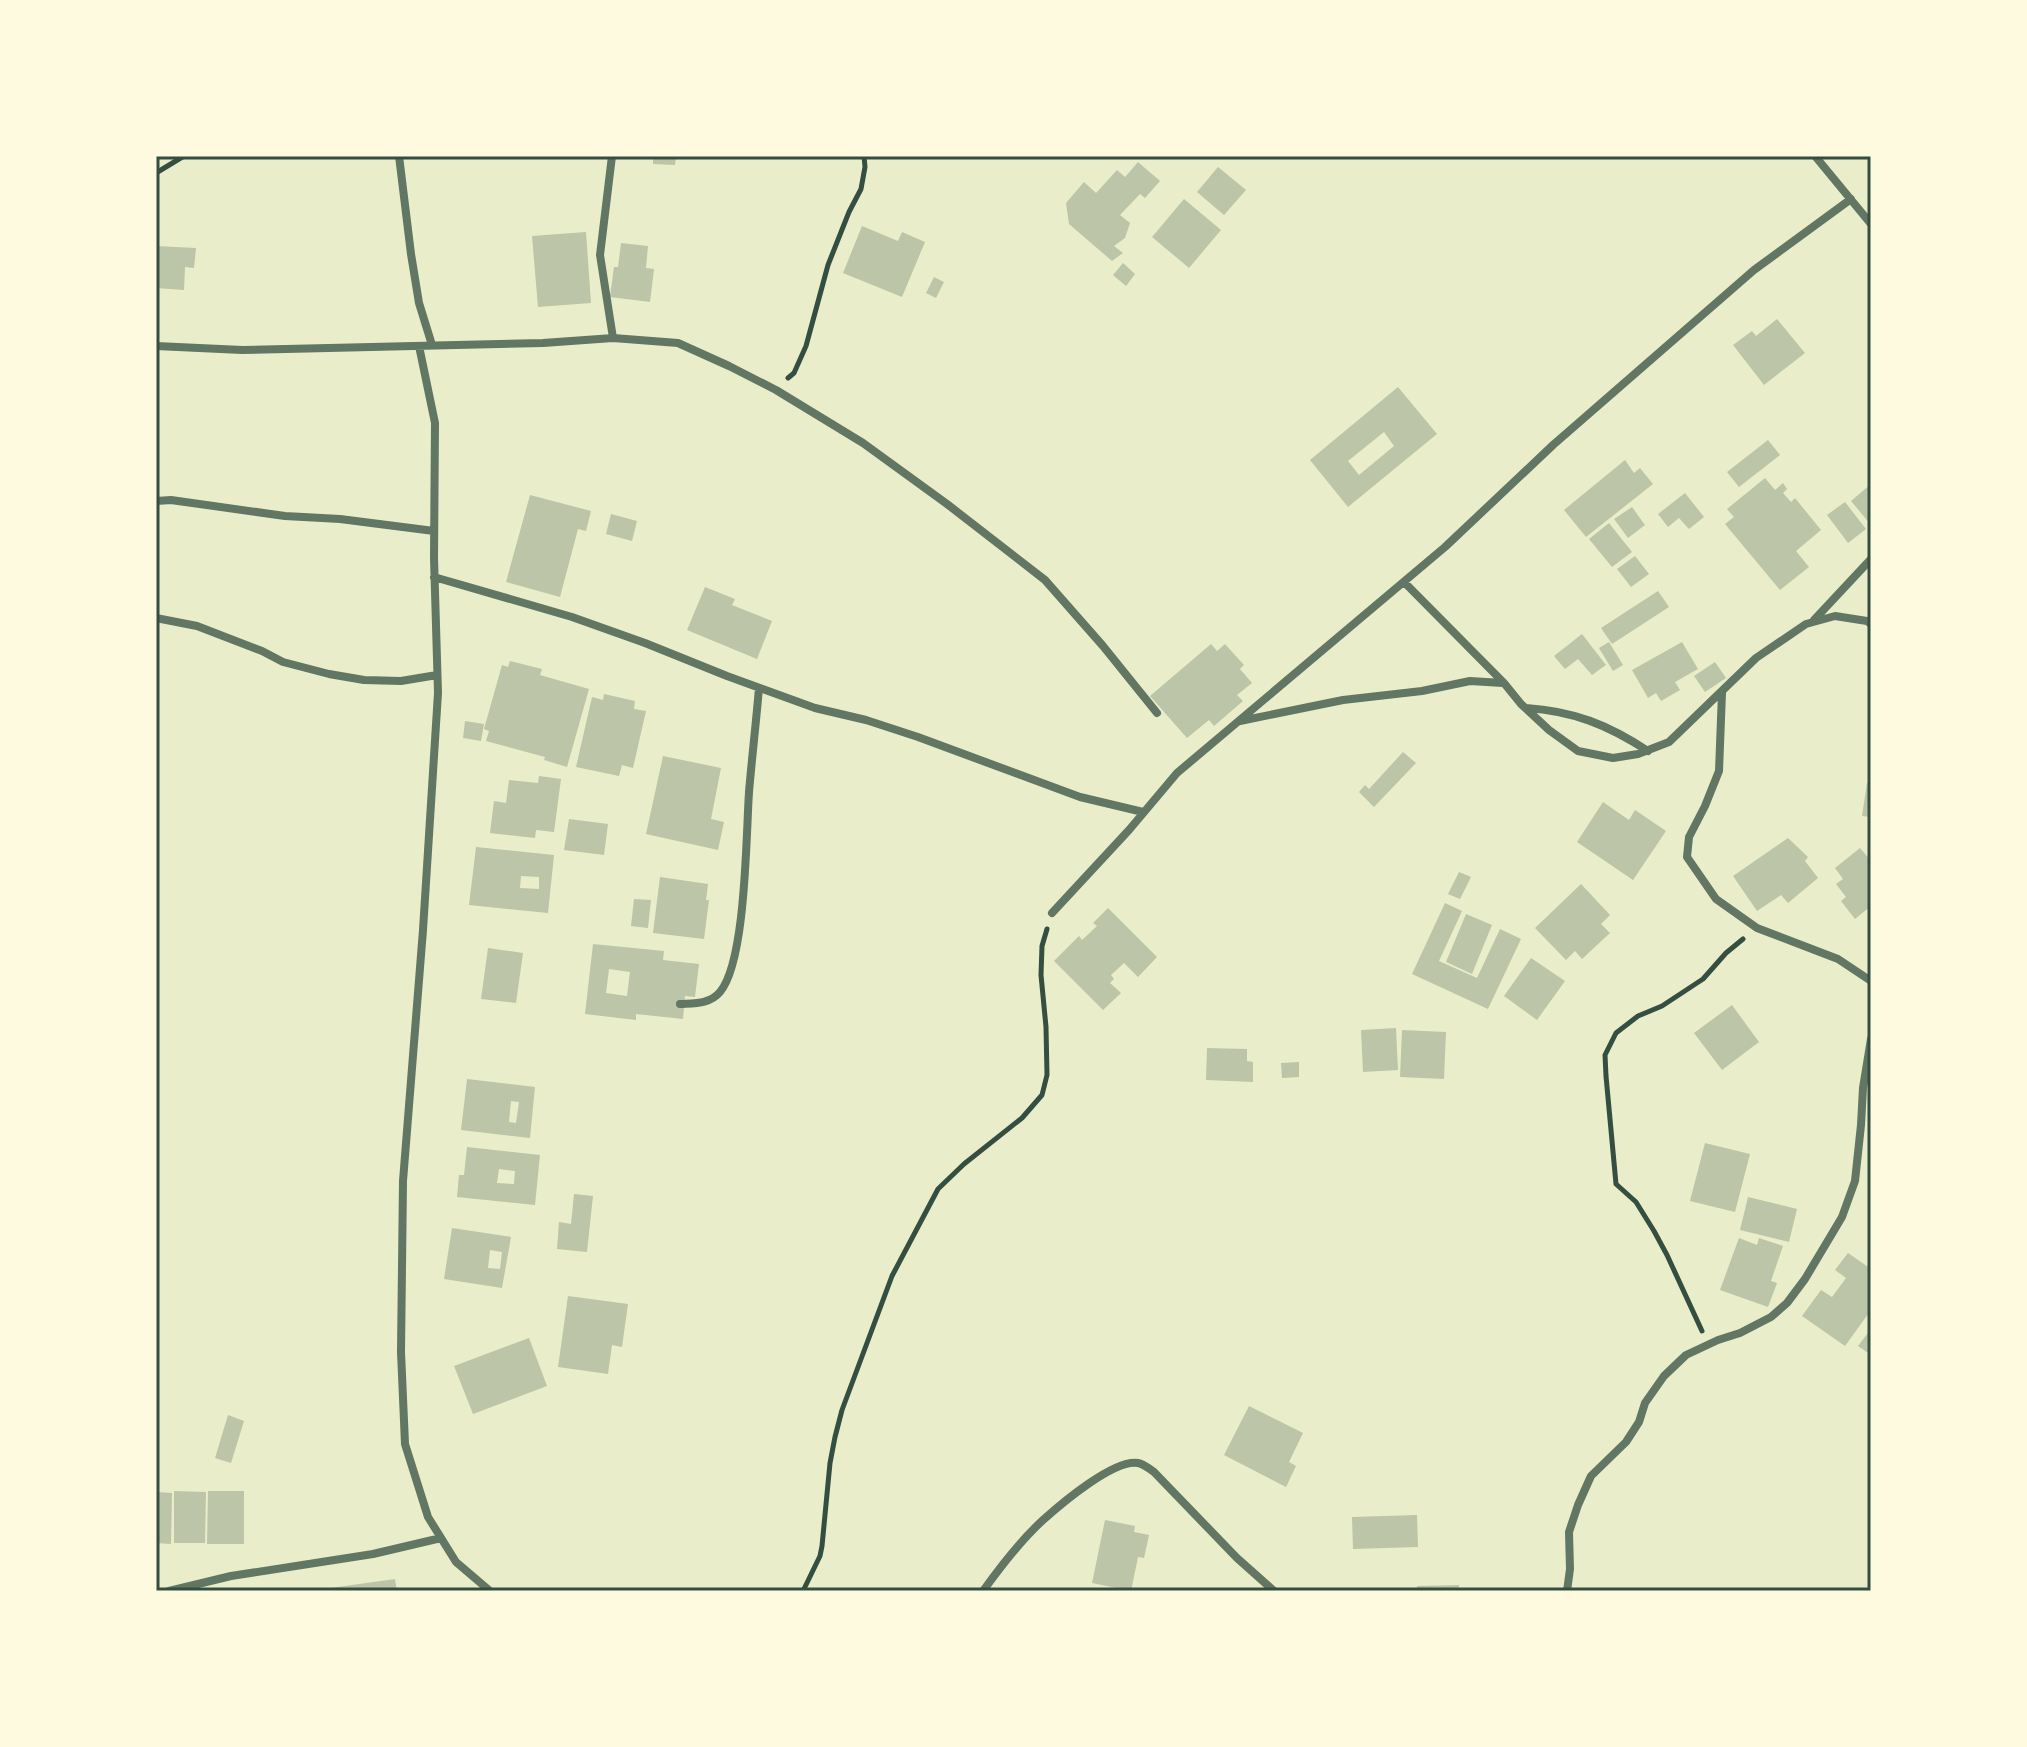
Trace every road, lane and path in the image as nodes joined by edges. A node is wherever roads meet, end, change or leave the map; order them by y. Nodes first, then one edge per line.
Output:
1 (184, 156) edge
2 (399, 156) edge
3 (612, 156) edge
4 (864, 156) edge
5 (1815, 156) edge
6 (156, 173) edge
7 (1851, 199) junction
8 (1871, 224) edge
9 (613, 338) junction
10 (432, 345) junction
11 (156, 346) edge
12 (419, 346) junction
13 (776, 390) junction
14 (156, 501) edge
15 (434, 531) junction
16 (1871, 559) edge
17 (434, 577) junction
18 (1404, 582) junction
19 (156, 618) edge
20 (1812, 622) junction
21 (1871, 624) edge
22 (437, 675) junction
23 (1504, 683) junction
24 (759, 688) junction
25 (1722, 693) junction
26 (1526, 708) junction
27 (1157, 713) dead end
28 (1240, 721) junction
29 (1648, 751) junction
30 (1143, 812) junction
31 (1052, 913) joint
32 (1757, 928) junction
33 (1871, 981) edge
34 (680, 1004) dead end
35 (1871, 1039) edge
36 (1709, 1344) junction
37 (441, 1538) junction
38 (169, 1591) edge
39 (490, 1591) edge
40 (803, 1591) edge
41 (983, 1591) edge
42 (1274, 1591) edge
43 (1567, 1591) edge

1 - 6 path
2 - 10 street
3 - 9 street
4 - 13 path
5 - 7 street
7 - 8 street
7 - 18 street
9 - 10 street
9 - 13 street
10 - 12 street
11 - 12 street
12 - 15 street
13 - 27 street
14 - 15 street
15 - 17 street
16 - 20 street
17 - 22 street
17 - 24 street
18 - 23 street
18 - 28 street
19 - 22 street
20 - 21 street
20 - 25 street
22 - 37 street
23 - 26 street
23 - 28 street
24 - 30 street
24 - 34 street
25 - 29 street
25 - 32 street
26 - 29 street
26 - 29 street
28 - 30 street
30 - 31 street
31 - 40 path
32 - 33 street
32 - 36 path
35 - 36 street
36 - 43 street
37 - 38 street
37 - 39 street
41 - 42 street

